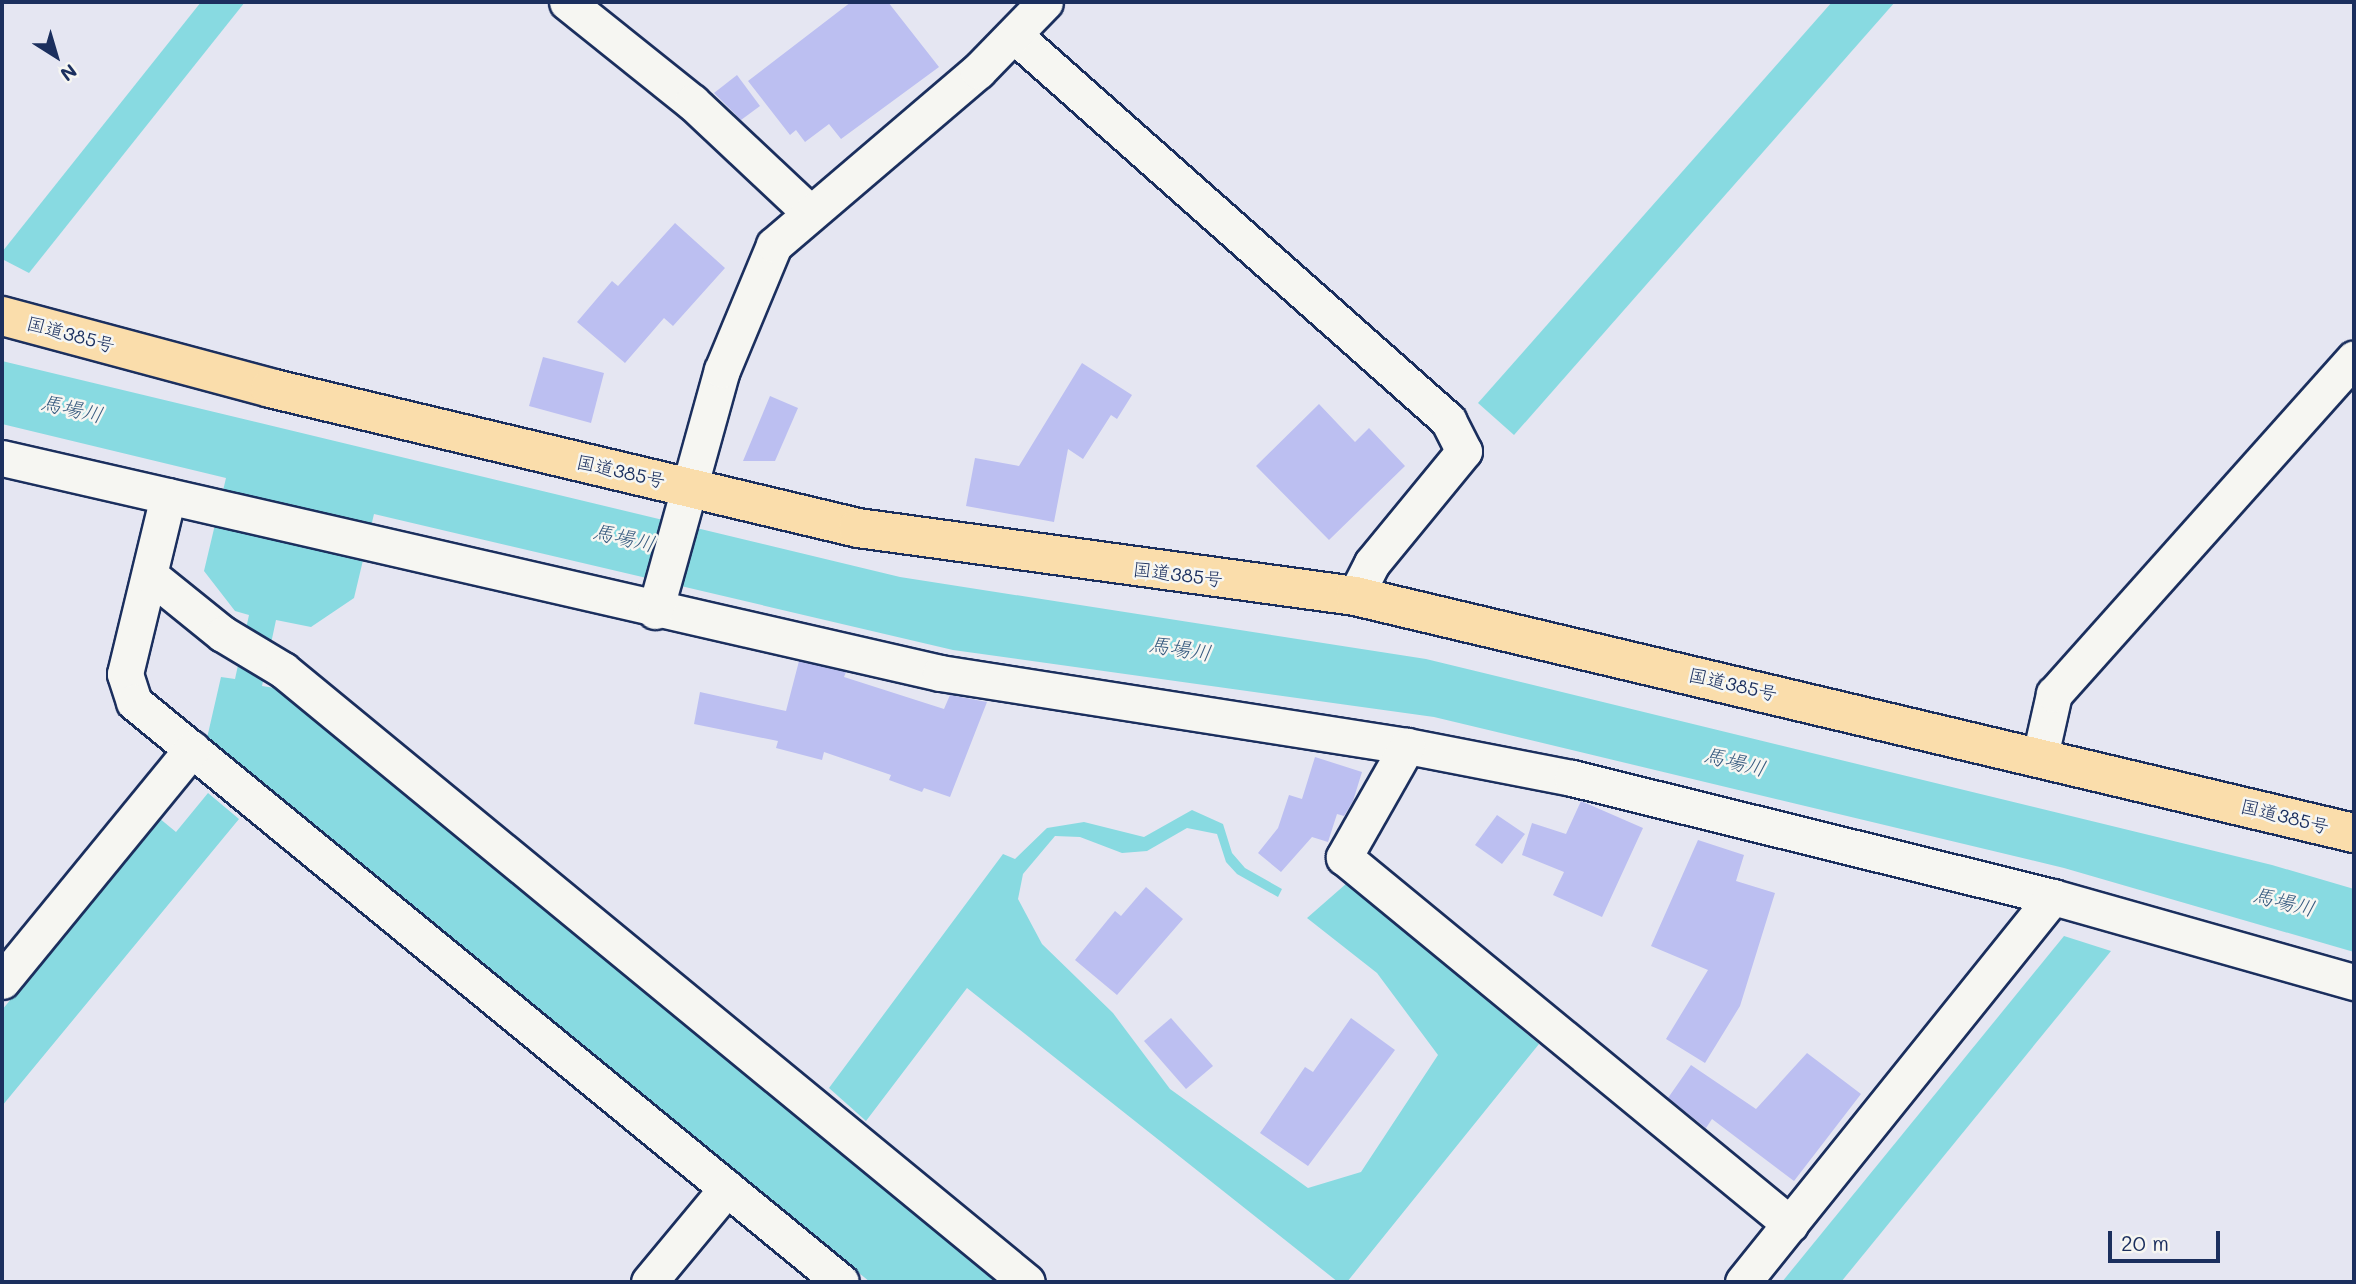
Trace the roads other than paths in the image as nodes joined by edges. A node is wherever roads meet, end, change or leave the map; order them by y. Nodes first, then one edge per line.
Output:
1 (567, 2) edge
2 (1045, 2) edge
3 (1015, 36) junction
4 (808, 211) junction
5 (2, 316) edge
6 (2354, 358) edge
7 (2, 458) edge
8 (168, 496) junction
9 (685, 500) junction
10 (151, 576) junction
11 (1355, 596) junction
12 (657, 604) junction
13 (1406, 746) junction
14 (192, 749) junction
15 (2040, 756) junction
16 (2354, 834) edge
17 (2053, 897) junction
18 (2, 981) edge
19 (2354, 982) edge
20 (727, 1188) junction
21 (1790, 1224) junction
22 (649, 1282) edge
23 (842, 1282) edge
24 (1027, 1282) edge
25 (1743, 1282) edge

1 - 4 street
2 - 3 street
3 - 4 street
3 - 11 street
4 - 9 street
5 - 9 highway, 国道385号
6 - 15 street
7 - 8 street
8 - 10 street
8 - 12 street
9 - 11 highway, 国道385号
9 - 12 street
10 - 14 street
10 - 24 street
11 - 15 highway, 国道385号
12 - 13 street
13 - 17 street
13 - 21 street
14 - 18 street
14 - 20 street
15 - 16 highway, 国道385号
17 - 19 street
17 - 21 street
20 - 22 street
20 - 23 street
21 - 25 street

